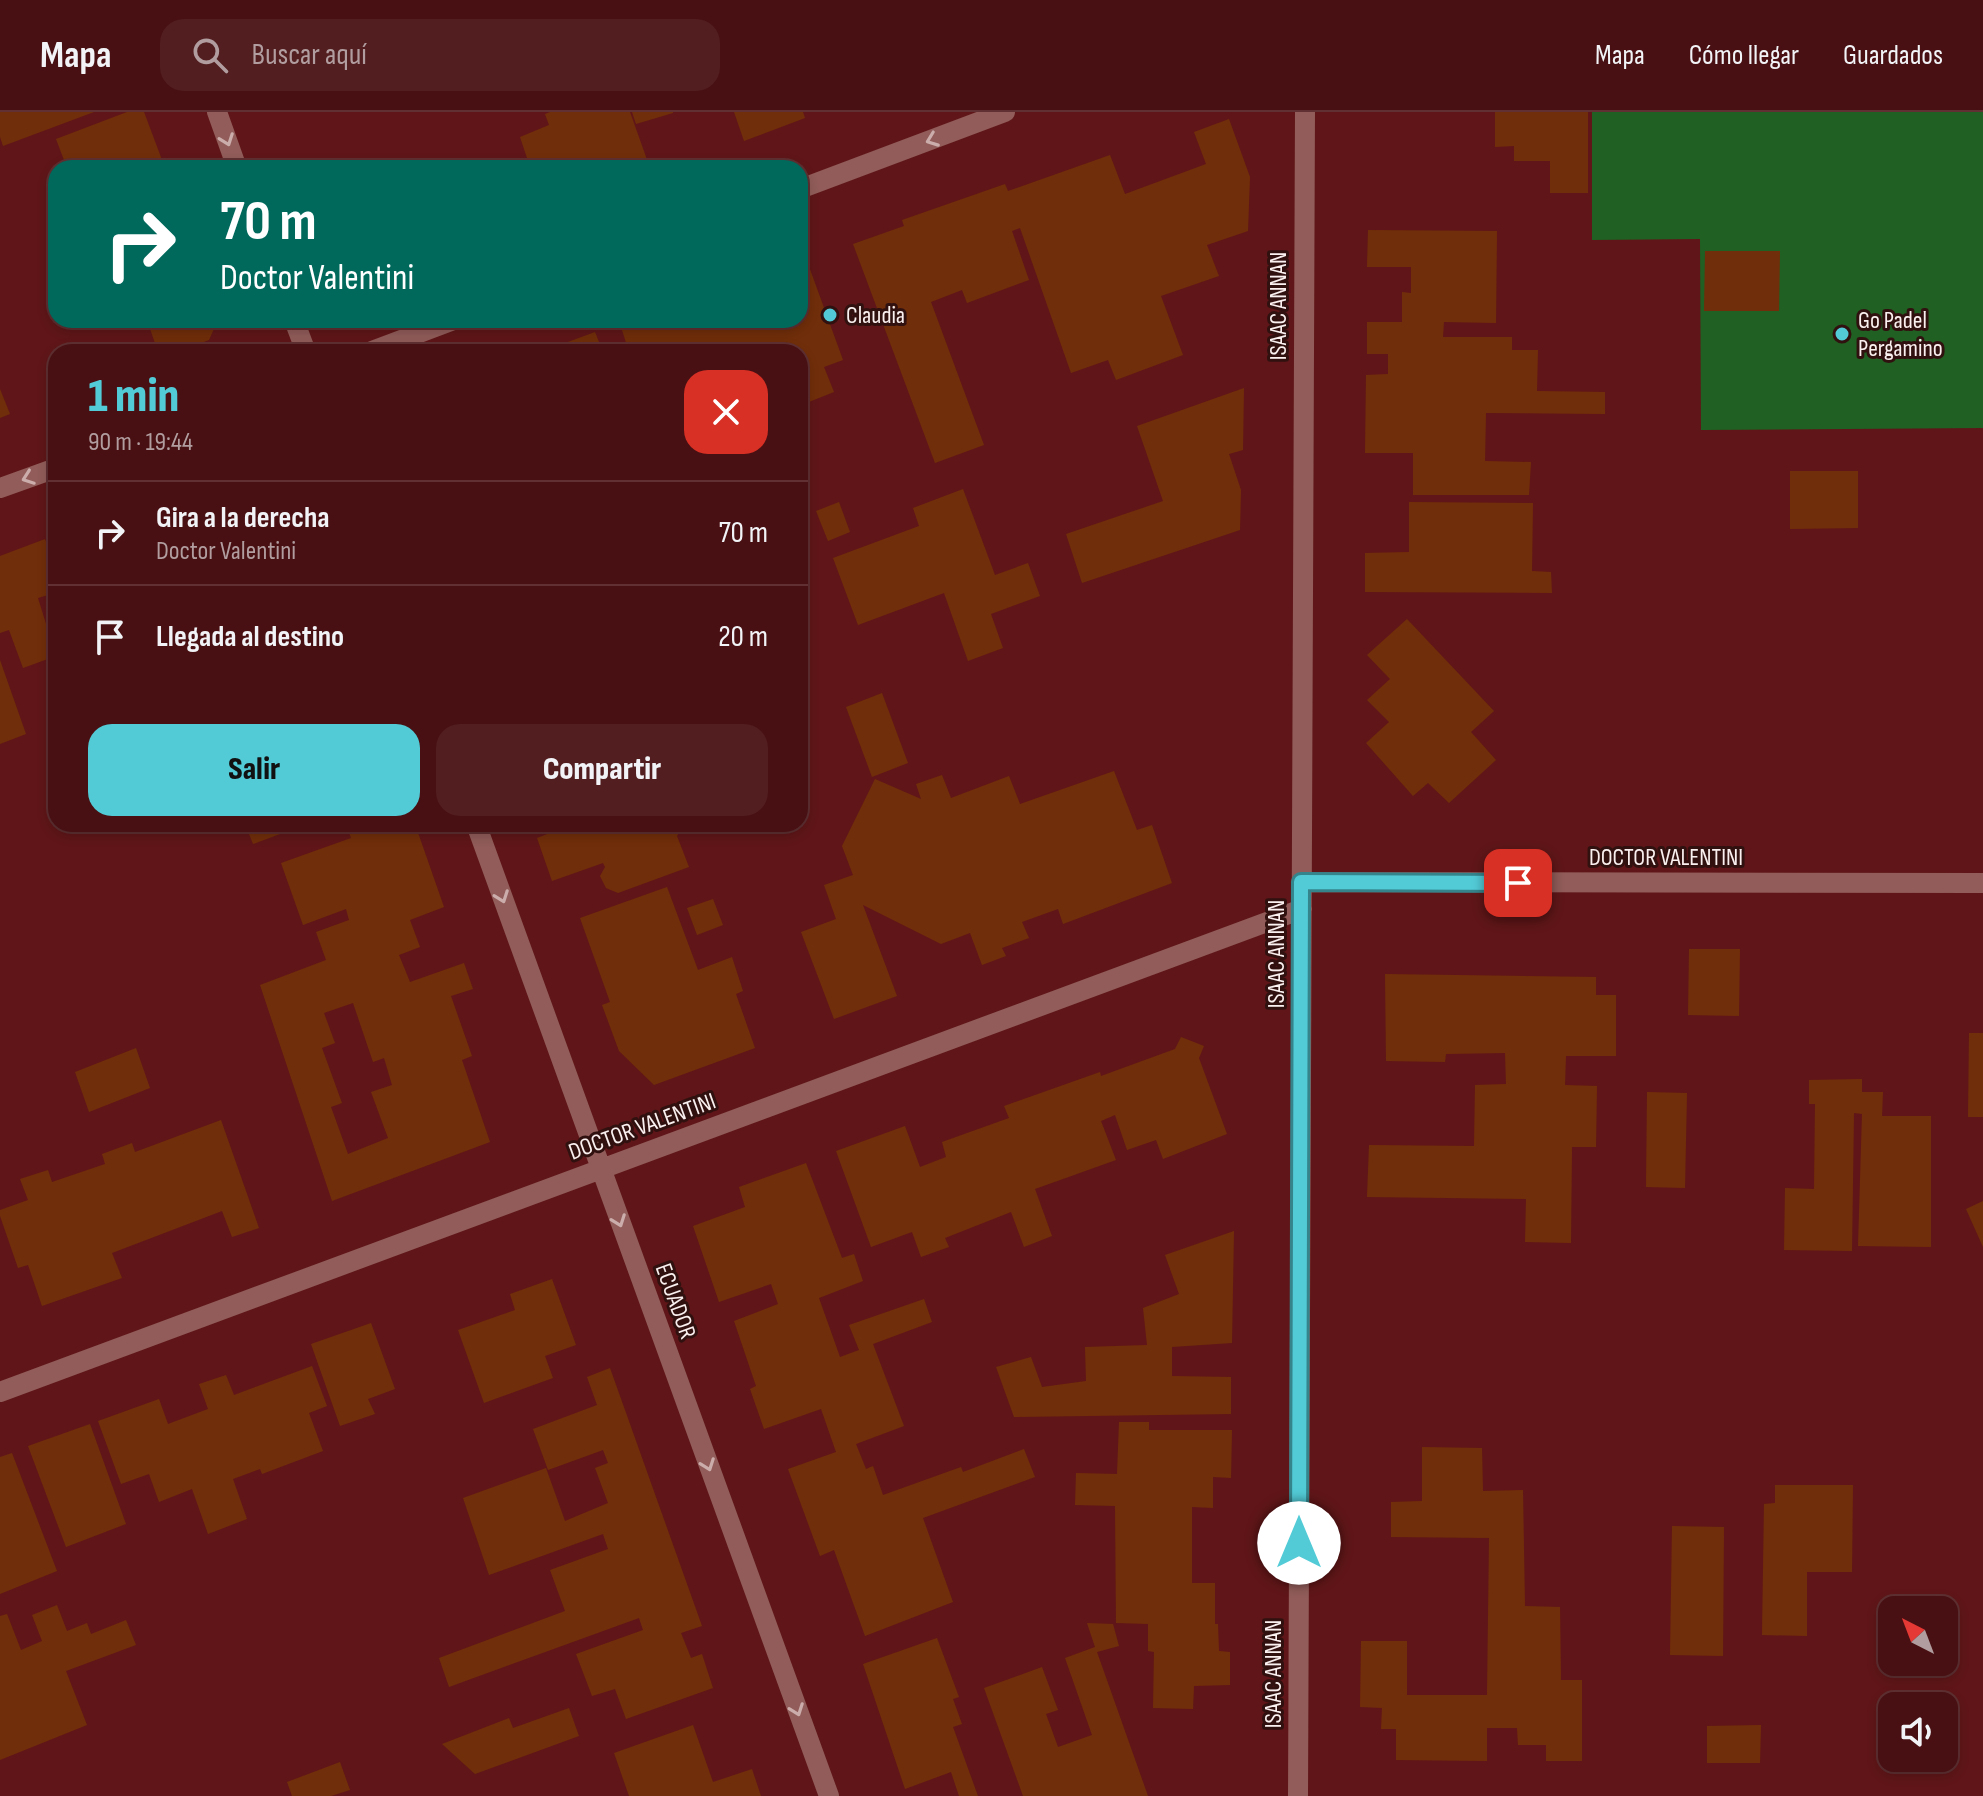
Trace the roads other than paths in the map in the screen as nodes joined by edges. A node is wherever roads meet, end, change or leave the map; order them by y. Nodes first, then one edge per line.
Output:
1 (217, 112) edge
2 (1005, 112) edge
3 (1305, 112) edge
4 (234, 160) edge
5 (808, 186) edge
6 (433, 328) edge
7 (390, 344) edge
8 (48, 471) edge
9 (0, 488) edge
10 (479, 832) edge
11 (1301, 882) junction
12 (1983, 883) edge
13 (1302, 909) junction
14 (600, 1169) junction
15 (0, 1392) edge
16 (829, 1796) edge
17 (1298, 1796) edge

1 -> 4 street
2 -> 5 street
3 - 11 street, ISAAC ANNAN
6 - 7 street
8 -> 9 street
10 -> 14 street, ECUADOR
11 - 12 street, DOCTOR VALENTINI
11 - 13 street, ISAAC ANNAN
13 - 14 street, DOCTOR VALENTINI
13 - 17 street, ISAAC ANNAN
14 - 15 street, DOCTOR VALENTINI
14 -> 16 street, ECUADOR

